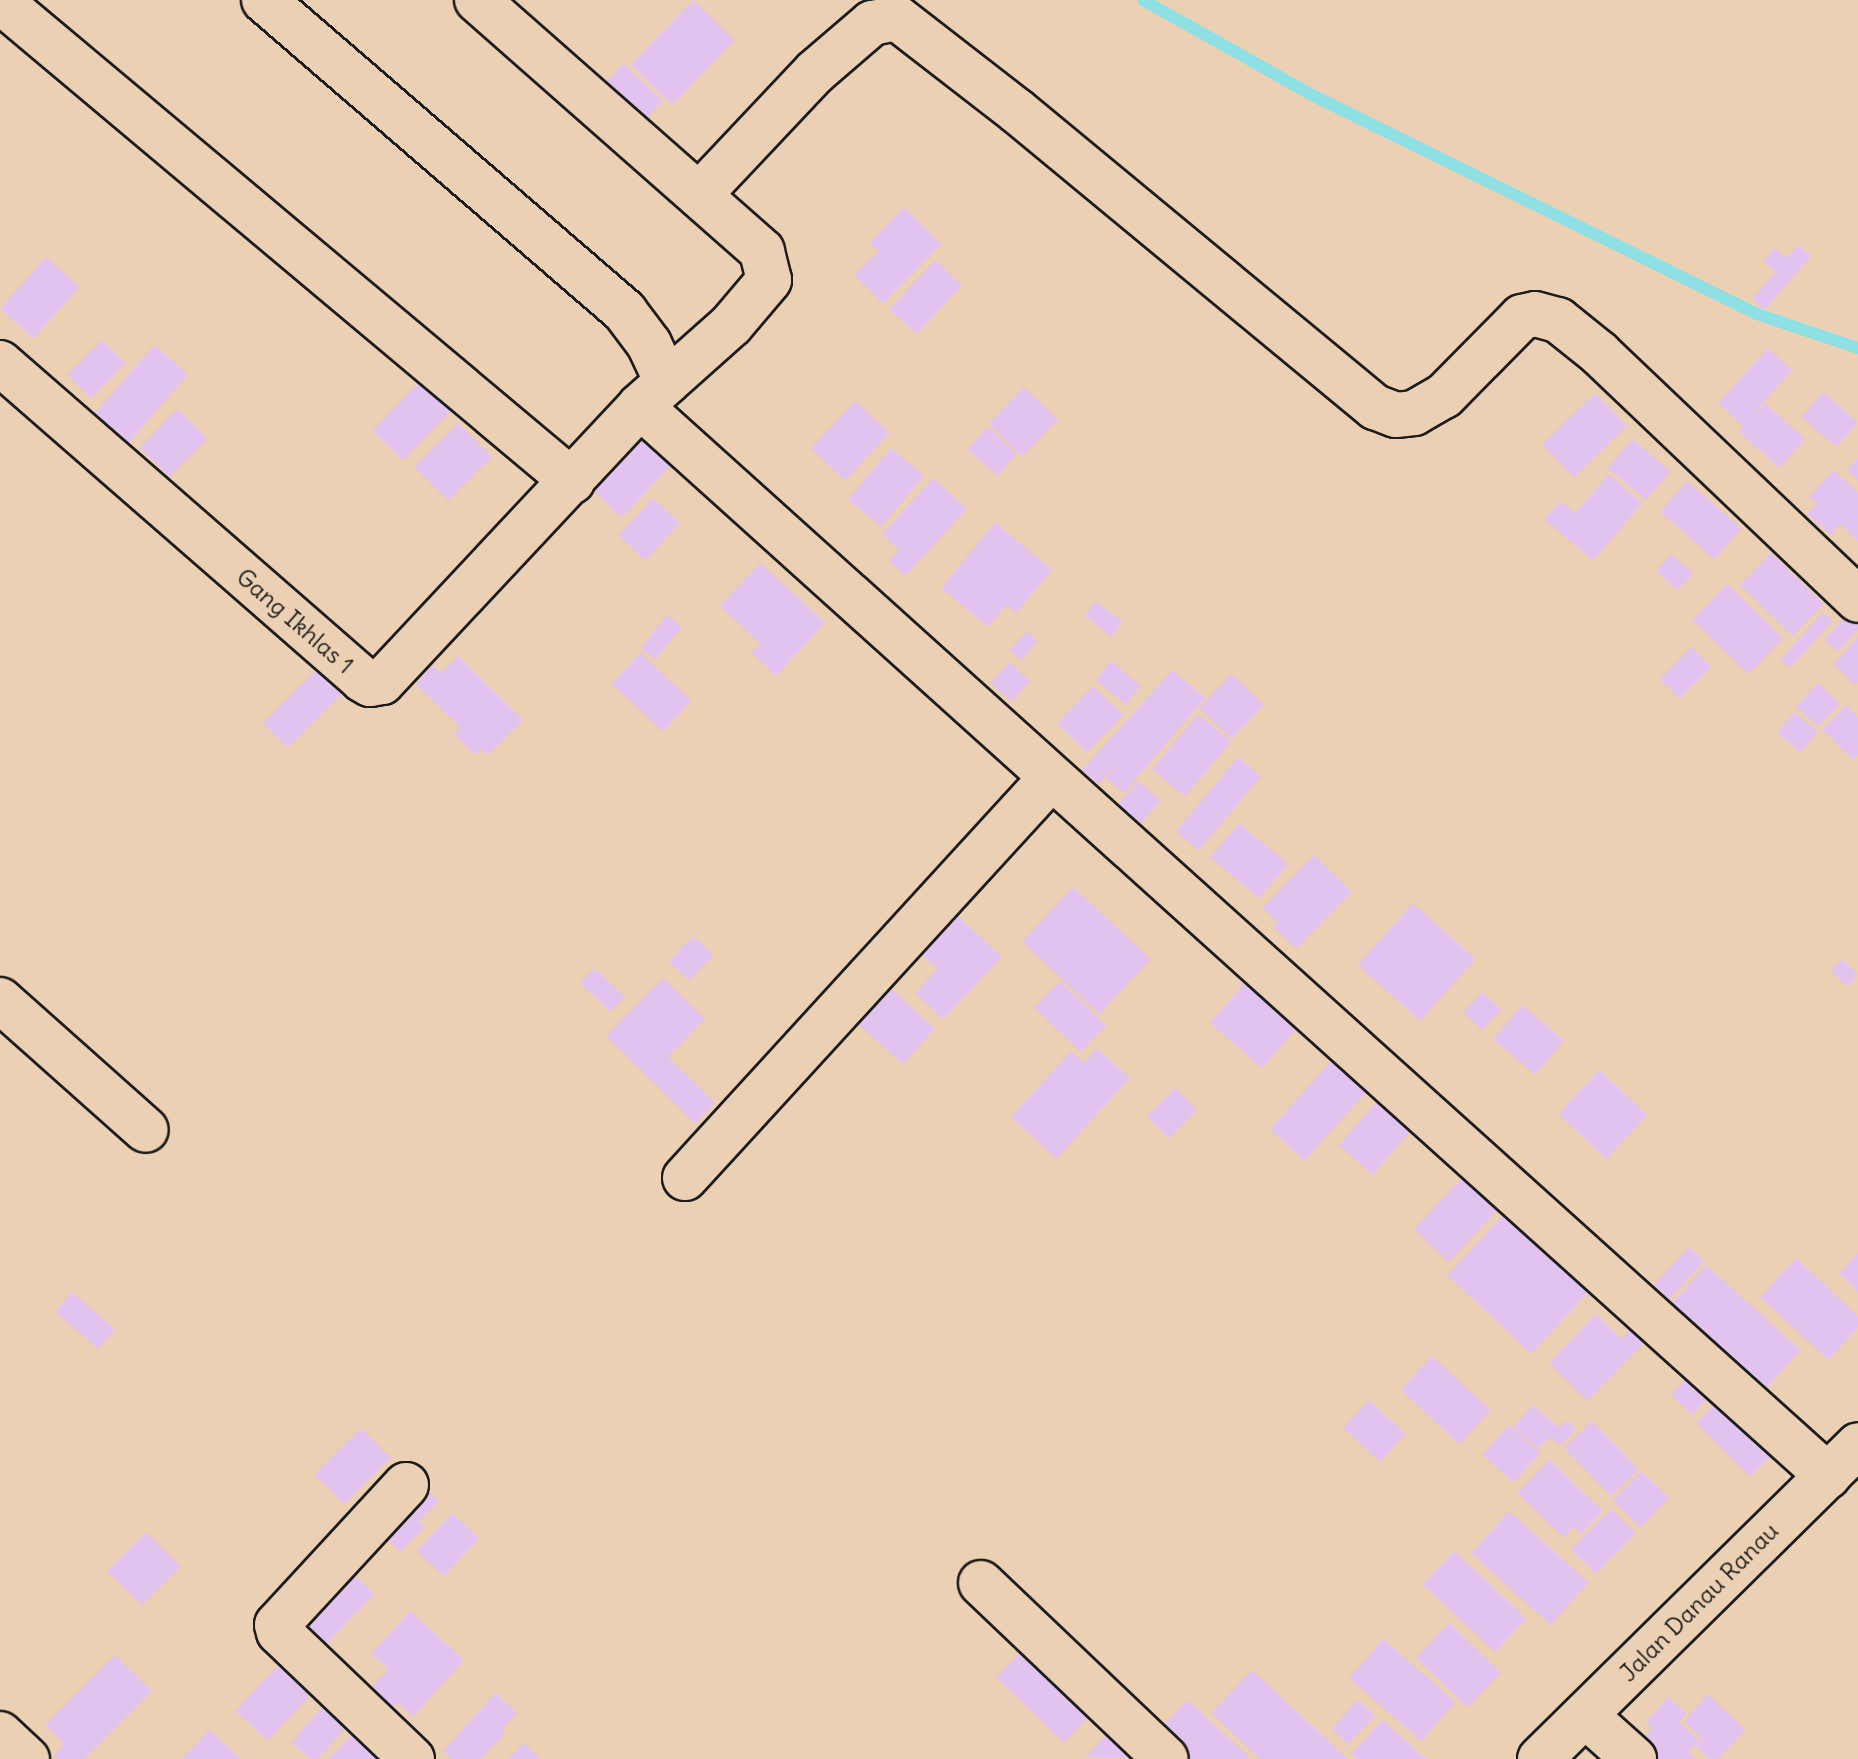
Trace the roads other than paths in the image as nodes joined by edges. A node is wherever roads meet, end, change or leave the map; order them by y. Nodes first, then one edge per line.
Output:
1 (264, 0) edge
2 (477, 0) edge
3 (0, 1) edge
4 (699, 195) junction
5 (0, 363) edge
6 (654, 394) junction
7 (572, 481) junction
8 (1858, 600) edge
9 (1051, 778) junction
10 (0, 1000) edge
11 (146, 1130) dead end
12 (685, 1178) dead end
13 (1858, 1445) edge
14 (1828, 1476) junction
15 (406, 1485) dead end
16 (981, 1583) dead end
17 (1585, 1715) junction
18 (0, 1734) edge
19 (27, 1759) edge
20 (412, 1759) edge
21 (1166, 1759) edge
22 (1540, 1759) edge
23 (1634, 1759) edge

1 - 6 street
2 - 4 street
3 - 7 street
4 - 6 street, Gang Ikhlas 1
4 - 8 street
5 - 7 street, Gang Ikhlas 1
6 - 7 street, Gang Ikhlas 1
6 - 9 street
9 - 12 street
9 - 14 street
10 - 11 street
13 - 14 street, Jalan Danau Ranau
14 - 17 street, Jalan Danau Ranau
15 - 20 street
16 - 21 street
17 - 22 street, Jalan Danau Ranau
17 - 23 street
18 - 19 street

